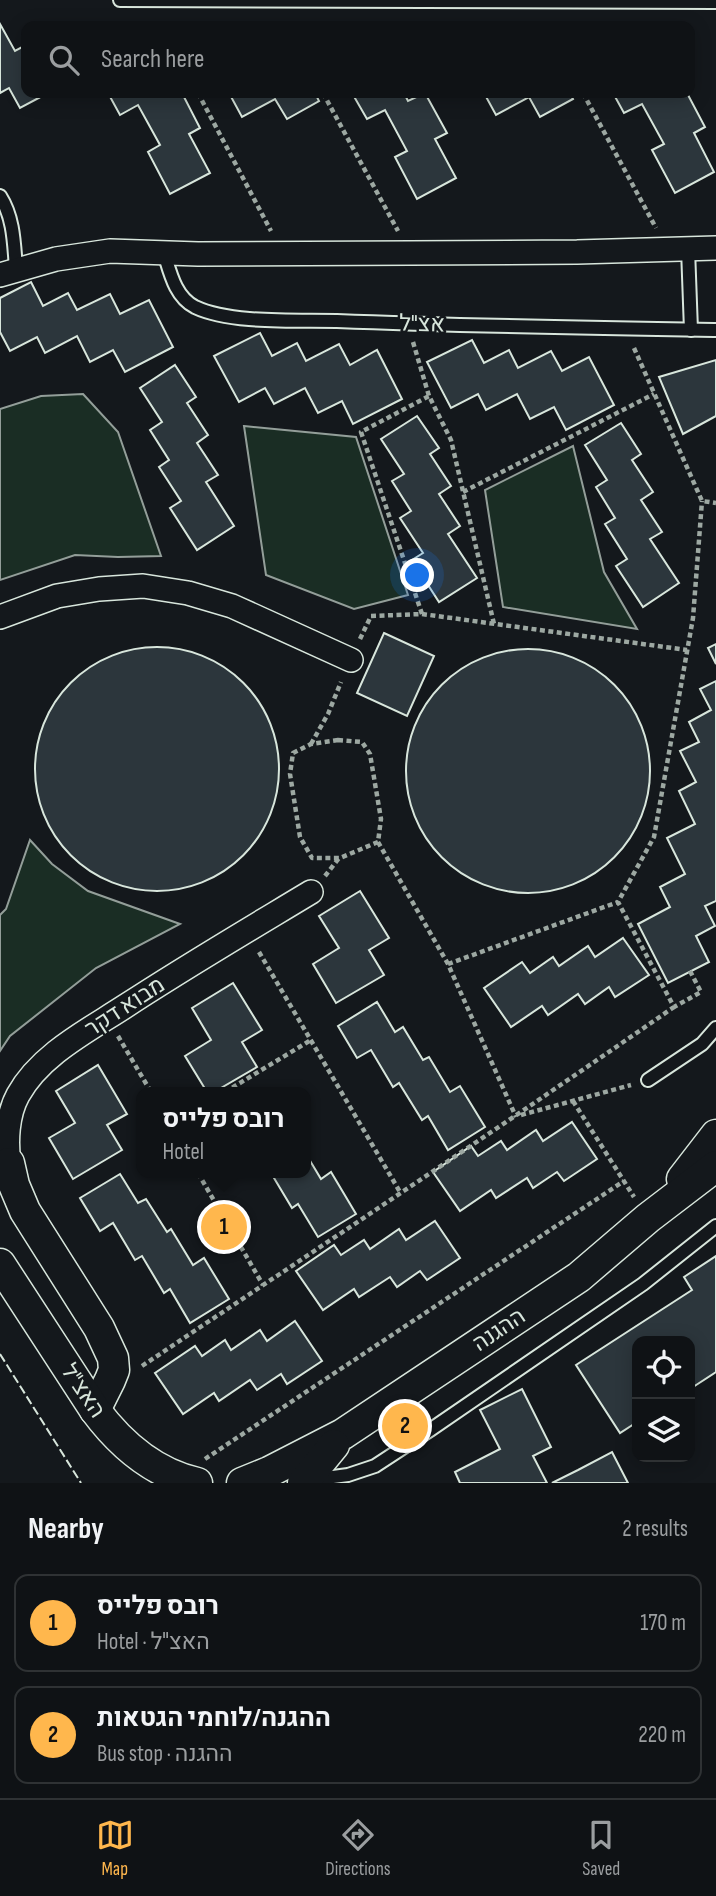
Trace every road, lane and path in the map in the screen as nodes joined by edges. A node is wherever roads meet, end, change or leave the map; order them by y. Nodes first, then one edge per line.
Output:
1 (120, 0) edge
2 (716, 2) edge
3 (201, 98) edge
4 (326, 98) edge
5 (586, 98) edge
6 (0, 196) edge
7 (716, 248) edge
8 (678, 250) junction
9 (164, 253) junction
10 (282, 253) junction
11 (410, 253) junction
12 (8, 272) edge
13 (408, 324) junction
14 (625, 328) junction
15 (691, 330) junction
16 (716, 330) edge
17 (654, 394) junction
18 (429, 396) junction
19 (463, 492) junction
20 (702, 501) junction
21 (716, 503) edge
22 (422, 614) junction
23 (0, 617) edge
24 (494, 624) junction
25 (687, 650) junction
26 (351, 660) junction
27 (311, 744) junction
28 (378, 842) junction
29 (311, 892) dead end
30 (618, 902) junction
31 (246, 931) junction
32 (448, 964) junction
33 (690, 971) dead end
34 (674, 1007) junction
35 (108, 1017) junction
36 (716, 1028) edge
37 (311, 1040) junction
38 (649, 1080) joint
39 (148, 1087) edge
40 (233, 1087) edge
41 (573, 1101) junction
42 (516, 1117) junction
43 (716, 1135) edge
44 (4, 1164) edge
45 (716, 1166) edge
46 (201, 1178) edge
47 (400, 1192) junction
48 (648, 1218) junction
49 (716, 1226) edge
50 (0, 1264) edge
51 (263, 1285) junction
52 (114, 1370) junction
53 (94, 1410) junction
54 (343, 1434) junction
55 (200, 1472) edge
56 (303, 1482) edge
57 (242, 1483) edge

1 - 2 lane
3 - 10 path
4 - 11 path
5 - 8 path
6 - 12 lane
7 - 8 street
8 - 11 street
8 - 15 lane
9 - 10 street
9 - 12 street
9 - 13 lane, אצ"ל
10 - 11 street
13 - 14 lane, אצ"ל
13 - 18 path
14 - 15 lane, אצ"ל
14 - 17 path
15 - 16 lane, אצ"ל
17 - 19 path
17 - 20 path
18 - 19 path
18 - 22 path
19 - 24 path
20 - 21 path
20 - 25 path
22 - 24 path
22 - 26 path
23 - 26 street
24 - 25 path
25 - 30 path
26 - 27 path
27 - 28 path
27 - 28 path
28 - 32 path
29 - 31 street, מבוא דקר
30 - 32 path
30 - 34 path
31 - 35 street, מבוא דקר
31 - 37 path
32 - 42 path
33 - 34 path
34 - 42 path
35 - 39 path
35 - 44 street, מבוא דקר
36 - 38 lane
37 - 40 path
37 - 47 path
38 - 41 path
41 - 42 path
41 - 55 path
42 - 47 path
43 - 48 street, ההגנה
44 - 52 street
45 - 48 street, ההגנה
46 - 51 path
47 - 51 path
48 - 54 street, ההגנה
49 - 56 lane
50 - 53 street, האצ"ל
51 - 52 path
52 - 53 street
53 - 55 street, האצ"ל
54 - 56 street, ההגנה
54 - 57 street, ההגנה

